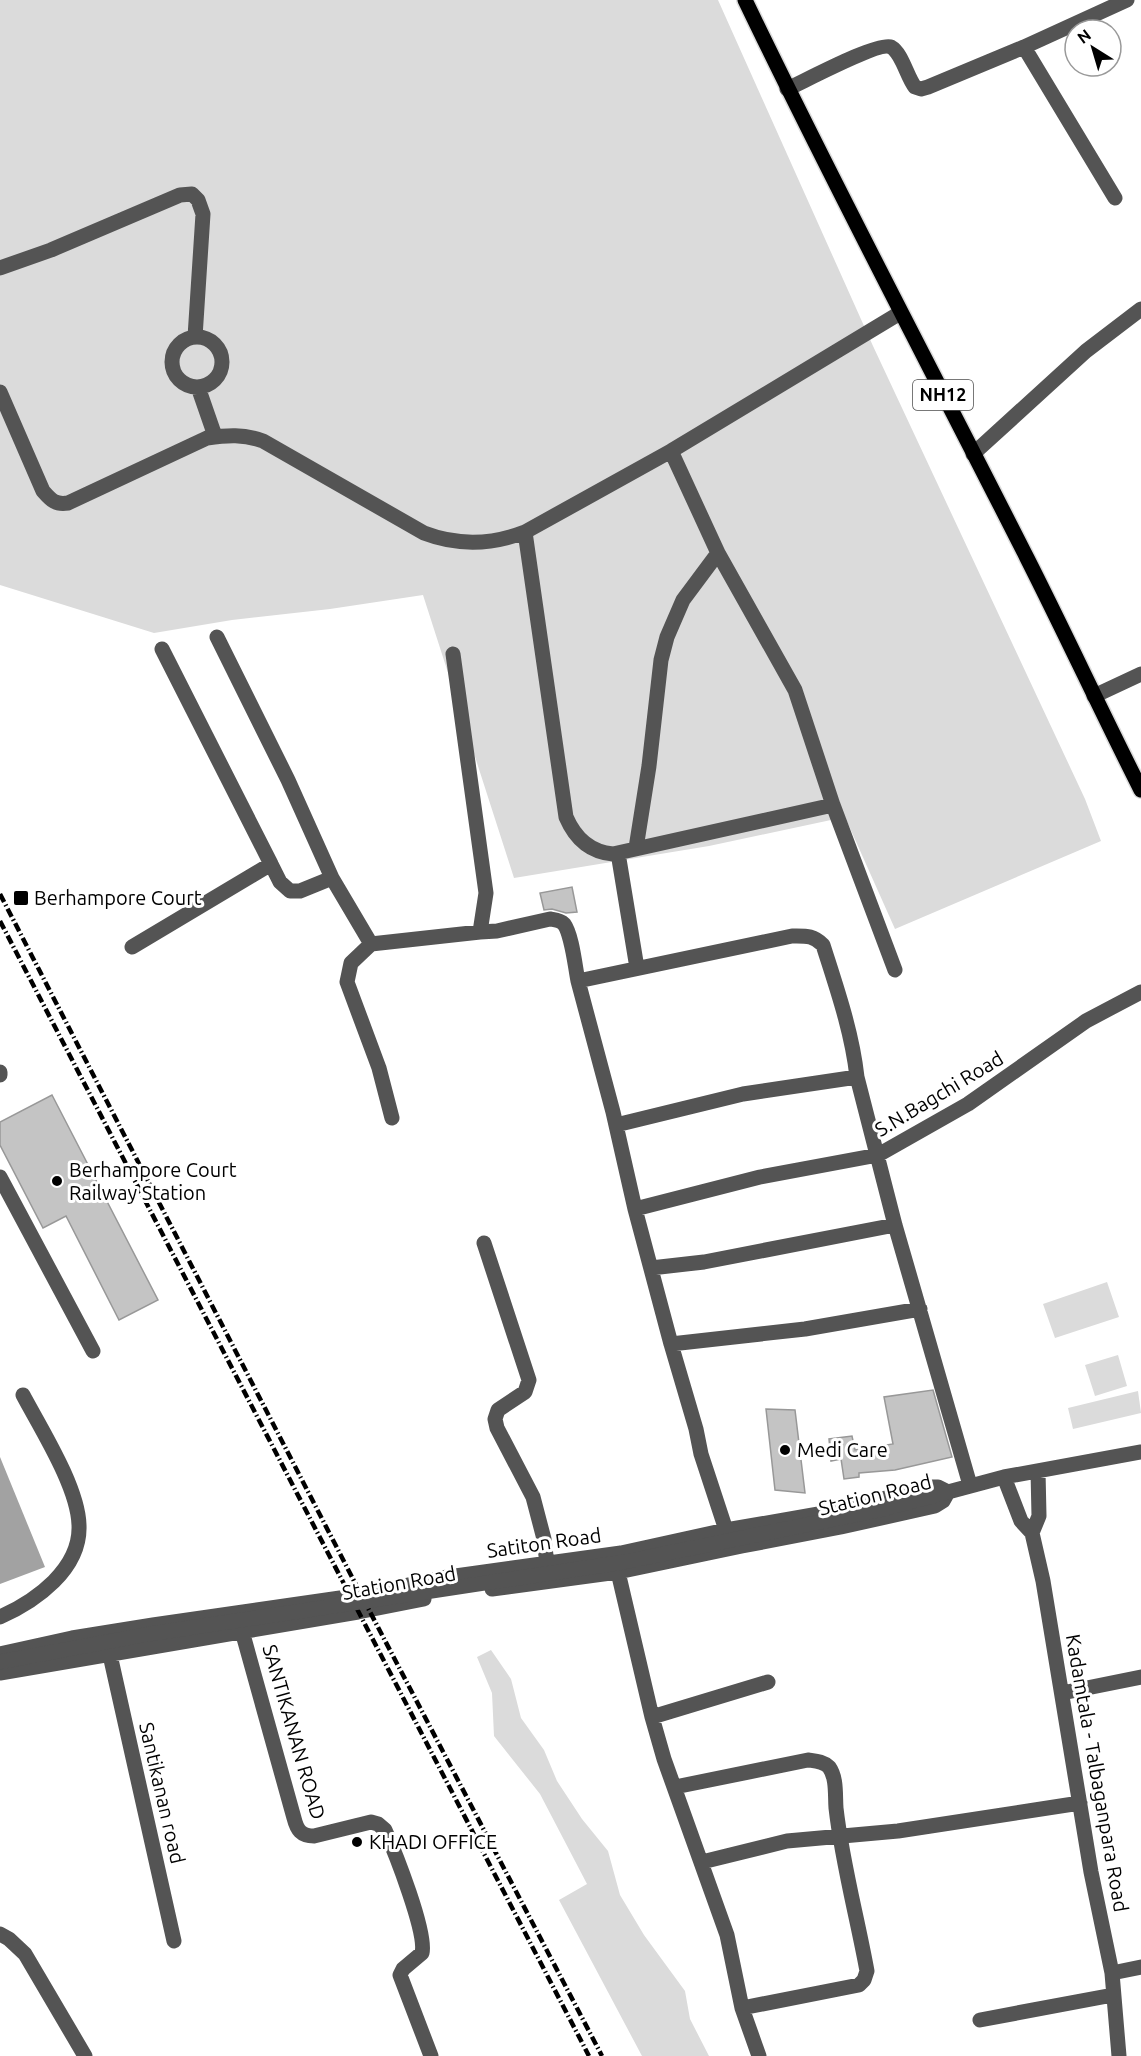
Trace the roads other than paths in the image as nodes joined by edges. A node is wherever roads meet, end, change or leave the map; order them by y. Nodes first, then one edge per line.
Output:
1 (745, 0) edge
2 (1127, 0) edge
3 (1024, 47) junction
4 (787, 89) junction
5 (1115, 198) dead end
6 (0, 268) edge
7 (1141, 309) edge
8 (900, 313) junction
9 (195, 337) junction
10 (198, 387) junction
11 (0, 392) edge
12 (215, 436) junction
13 (671, 451) junction
14 (973, 454) junction
15 (525, 532) junction
16 (718, 553) junction
17 (217, 637) dead end
18 (162, 649) dead end
19 (453, 654) dead end
20 (1141, 674) edge
21 (1094, 696) junction
22 (1141, 790) edge
23 (833, 805) junction
24 (636, 848) junction
25 (618, 853) junction
26 (271, 864) junction
27 (332, 878) junction
28 (480, 932) junction
29 (371, 944) junction
30 (132, 947) dead end
31 (637, 968) junction
32 (895, 970) dead end
33 (578, 981) junction
34 (1141, 992) edge
35 (857, 1077) junction
36 (392, 1118) dead end
37 (616, 1125) junction
38 (878, 1155) junction
39 (0, 1177) edge
40 (635, 1209) junction
41 (895, 1225) junction
42 (484, 1243) dead end
43 (651, 1268) junction
44 (920, 1309) junction
45 (671, 1344) junction
46 (93, 1351) dead end
47 (23, 1395) dead end
48 (1141, 1452) edge
49 (1038, 1471) junction
50 (1004, 1478) junction
51 (970, 1485) junction
52 (948, 1492) junction
53 (726, 1530) junction
54 (1032, 1533) junction
55 (547, 1564) junction
56 (618, 1572) junction
57 (0, 1617) edge
58 (242, 1631) junction
59 (0, 1654) edge
60 (110, 1655) junction
61 (0, 1662) edge
62 (0, 1673) edge
63 (1141, 1677) edge
64 (768, 1682) dead end
65 (1062, 1693) junction
66 (652, 1717) junction
67 (675, 1787) junction
68 (1080, 1803) junction
69 (839, 1837) junction
70 (702, 1862) junction
71 (0, 1934) edge
72 (174, 1941) dead end
73 (1141, 1967) edge
74 (1112, 1973) junction
75 (1113, 1995) junction
76 (742, 2008) junction
77 (980, 2020) dead end
78 (85, 2056) edge
79 (431, 2056) edge
80 (759, 2056) edge
81 (1119, 2056) edge

1 - 4 main road, NH12
2 - 3 street
3 - 4 street
3 - 5 street
4 - 8 main road, NH12
6 - 9 street
7 - 14 street
8 - 13 street
8 - 14 main road, NH12
9 - 10 street
9 - 10 street
10 - 12 street
11 - 12 street
12 - 15 street
13 - 15 street
13 - 16 street
14 - 21 main road, NH12
15 - 25 street
16 - 23 street
16 - 24 street
17 - 27 street
18 - 26 street
19 - 28 street
20 - 21 street
21 - 22 main road, NH12
23 - 24 street
23 - 32 street
24 - 25 street
25 - 31 street
26 - 27 street
26 - 30 street
27 - 29 street
28 - 29 street
28 - 33 street
29 - 36 street
31 - 33 street
31 - 35 street
33 - 37 street
34 - 38 street, S.N.Bagchi Road
35 - 37 street
35 - 38 street
37 - 40 street
38 - 40 street, S.N.Bagchi Road
38 - 41 street
39 - 46 street
40 - 43 street
41 - 43 street
41 - 44 street
42 - 55 street
43 - 45 street
44 - 45 street
44 - 51 street
45 - 53 street
47 - 57 street
48 - 49 street
49 - 50 street
49 - 54 street, Kadamtala - Talbaganpara Road
50 - 51 street
50 - 54 street, Kadamtala - Talbaganpara Road
51 - 52 street
52 - 53 street, Satiton Road
52 - 56 street, Station Road
52 - 61 street, Station Road, bridge
53 - 55 street, Satiton Road
54 - 65 street, Kadamtala - Talbaganpara Road
55 - 59 street, Satiton Road
56 - 58 street, Station Road
56 - 66 street
58 - 60 street, Station Road
58 - 79 street, SANTIKANAN ROAD
60 - 62 street, Station Road
60 - 72 street, Santikanan road
63 - 65 street
64 - 66 street
65 - 68 street, Kadamtala - Talbaganpara Road
66 - 67 street
67 - 69 street
67 - 70 street
68 - 69 street
68 - 74 street, Kadamtala - Talbaganpara Road
69 - 70 street
69 - 76 street
70 - 76 street
71 - 78 street
73 - 74 street
74 - 75 street, Kadamtala - Talbaganpara Road
75 - 77 street
75 - 81 street, Kadamtala - Talbaganpara Road
76 - 80 street

